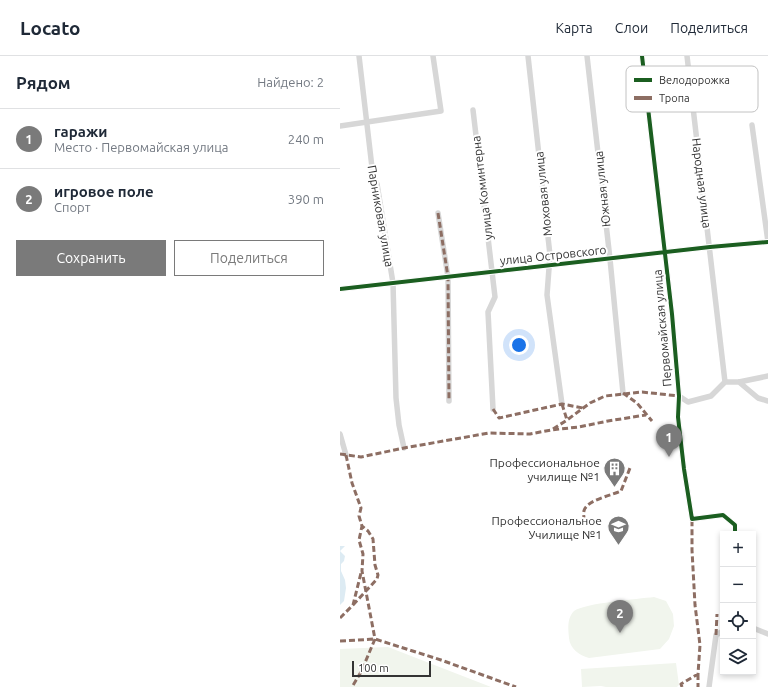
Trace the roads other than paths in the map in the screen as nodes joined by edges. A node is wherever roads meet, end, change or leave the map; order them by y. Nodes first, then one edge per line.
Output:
1 (359, 56) edge
2 (433, 56) edge
3 (528, 56) edge
4 (587, 56) edge
5 (642, 56) edge
6 (687, 56) edge
7 (643, 66) edge
8 (688, 66) edge
9 (473, 110) dead end
10 (649, 112) edge
11 (694, 112) edge
12 (366, 123) junction
13 (752, 125) dead end
14 (340, 126) edge
15 (438, 213) dead end
16 (768, 242) edge
17 (710, 247) junction
18 (665, 253) junction
19 (610, 259) junction
20 (548, 266) junction
21 (492, 272) junction
22 (448, 277) junction
23 (393, 283) junction
24 (340, 289) edge
25 (768, 376) edge
26 (725, 382) junction
27 (739, 382) junction
28 (623, 394) dead end
29 (679, 396) junction
30 (449, 401) dead end
31 (768, 402) edge
32 (562, 404) dead end
33 (492, 409) dead end
34 (340, 434) edge
35 (404, 448) dead end
36 (346, 455) dead end
37 (735, 531) edge
38 (756, 629) edge
39 (720, 632) edge
40 (768, 634) edge
41 (709, 687) edge

1 - 12 street, Парниковая улица
2 - 12 street
3 - 20 street, Моховая улица
4 - 19 street, Южная улица
5 - 7 street, Первомайская улица
6 - 8 street, Народная улица
9 - 21 street, улица Коминтерна
10 - 18 street, Первомайская улица
11 - 17 street, Народная улица
12 - 14 street
12 - 23 street, Парниковая улица
13 - 16 street
15 - 22 street
16 - 17 street, улица Островского
17 - 18 street, улица Островского
17 - 26 street, Народная улица
18 - 19 street, улица Островского
18 - 29 street, Первомайская улица
19 - 20 street, улица Островского
19 - 28 street, Южная улица
20 - 21 street, улица Островского
20 - 32 street, Моховая улица
21 - 22 street, улица Островского
21 - 33 street, улица Коминтерна
22 - 23 street, улица Островского
22 - 30 street
23 - 24 street, улица Островского
23 - 35 street, Парниковая улица
25 - 27 street
26 - 27 street
26 - 29 street
27 - 31 street
29 - 37 street, Первомайская улица
34 - 36 street
38 - 40 street
39 - 41 street

